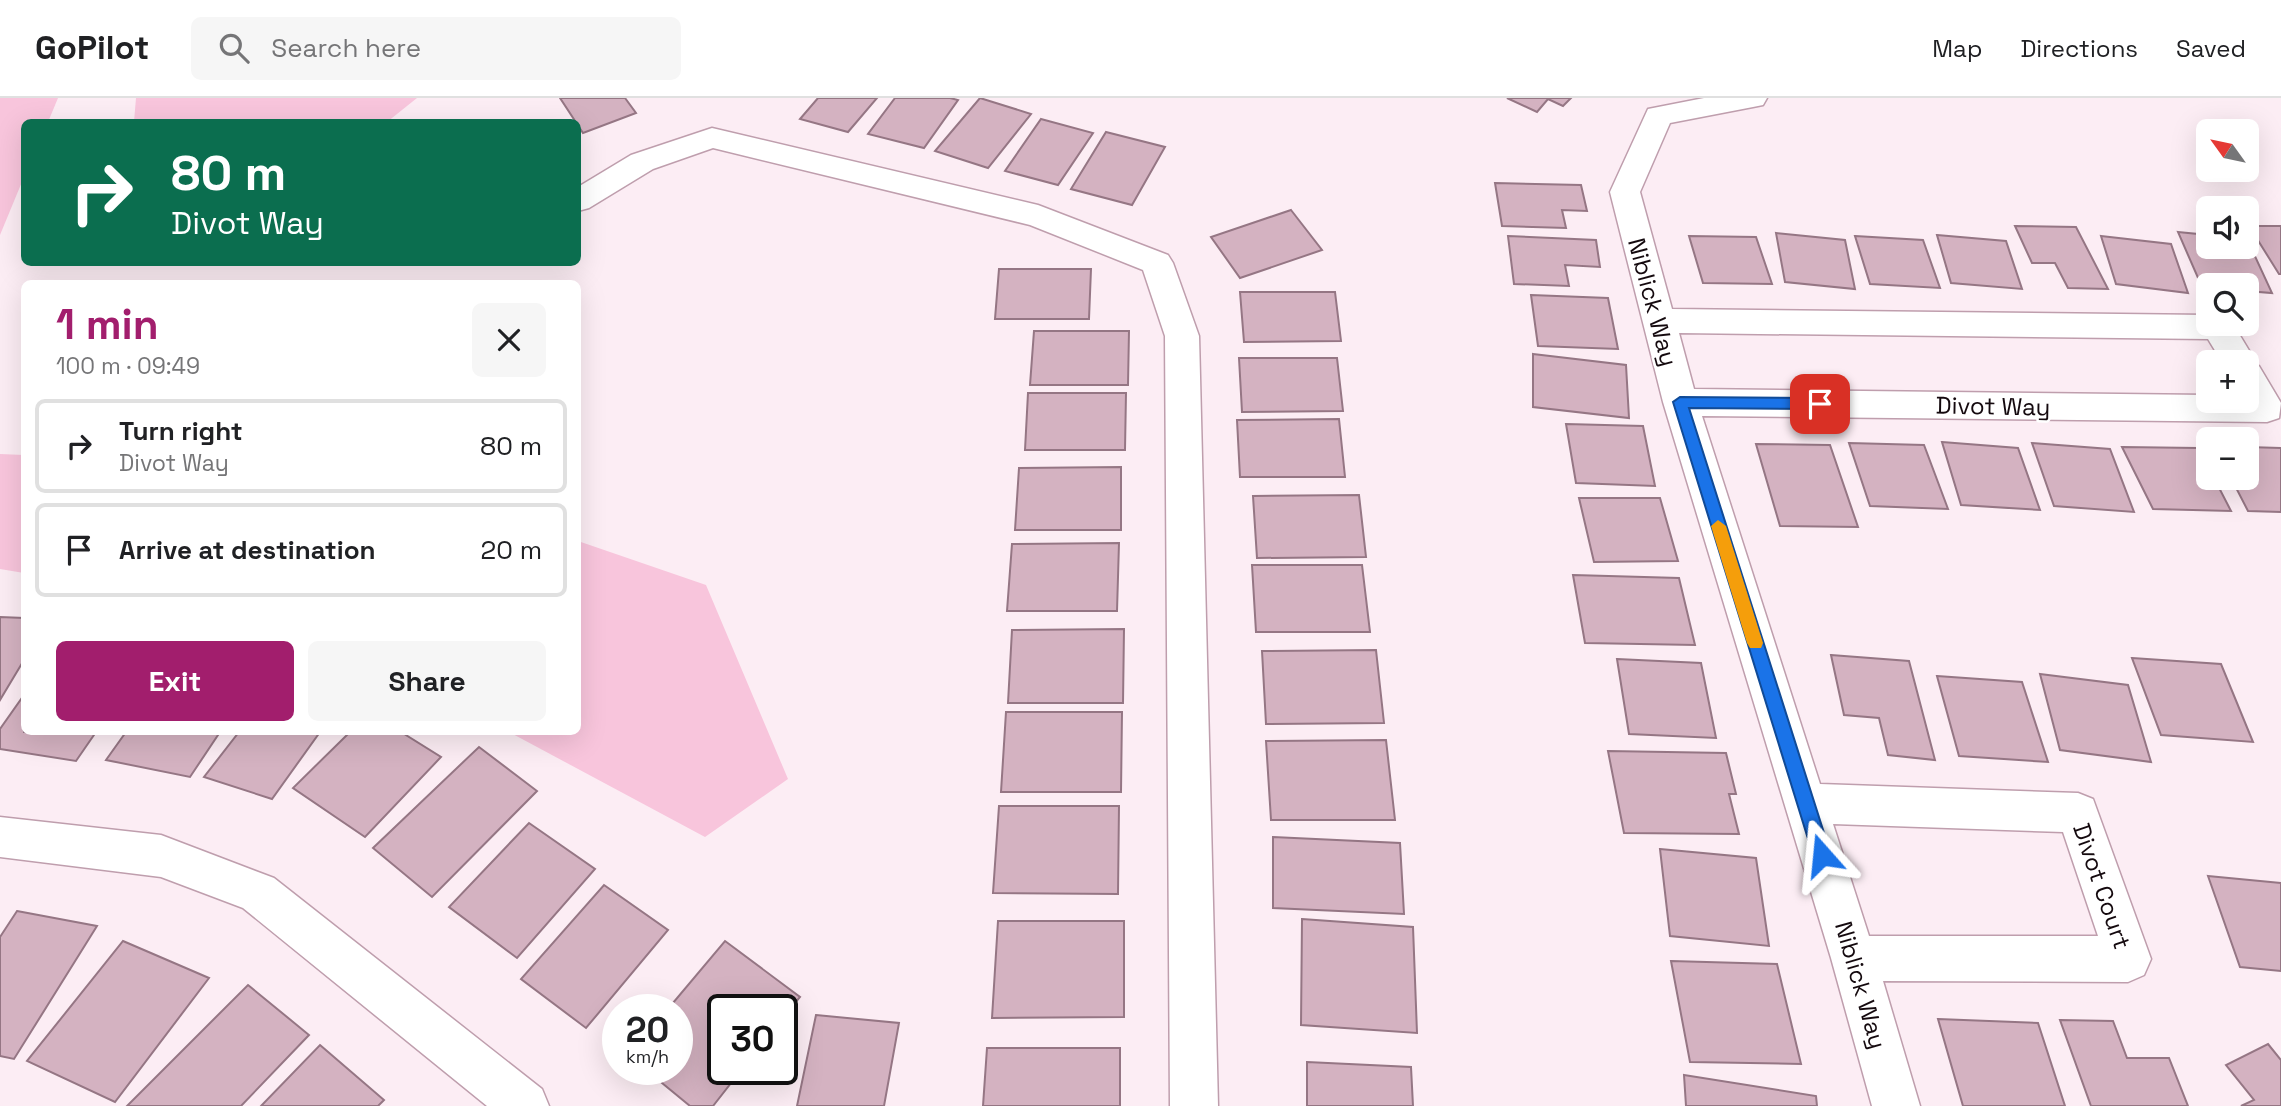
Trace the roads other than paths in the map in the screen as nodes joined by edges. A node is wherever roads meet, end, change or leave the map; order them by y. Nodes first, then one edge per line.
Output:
1 (1753, 98) edge
2 (581, 199) edge
3 (1657, 321) junction
4 (2232, 350) edge
5 (2259, 395) edge
6 (1680, 402) junction
7 (2196, 408) edge
8 (2259, 409) edge
9 (1805, 803) junction
10 (0, 836) edge
11 (1854, 958) junction
12 (525, 1106) edge
13 (1194, 1106) edge
14 (1896, 1106) edge

1 - 3 street, Niblick Way
2 - 13 street
3 - 4 street
3 - 6 street, Niblick Way
5 - 8 street, Divot Way
6 - 7 street, Divot Way
6 - 9 street, Niblick Way
9 - 11 street, Niblick Way
9 - 11 street, Divot Court
10 - 12 street
11 - 14 street, Niblick Way

